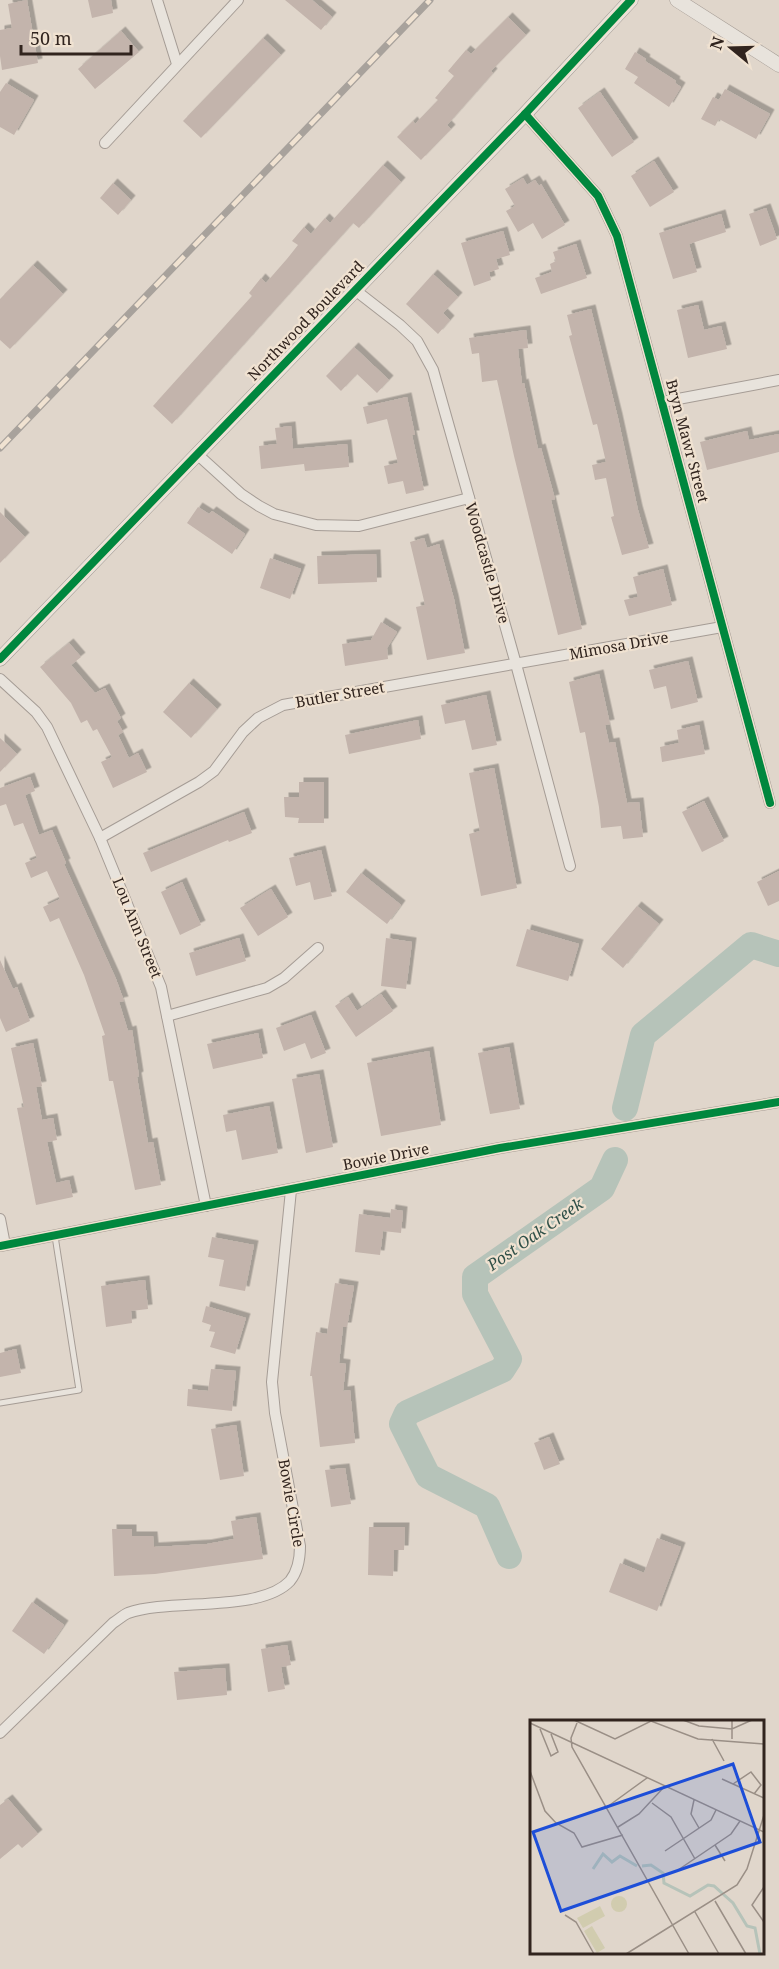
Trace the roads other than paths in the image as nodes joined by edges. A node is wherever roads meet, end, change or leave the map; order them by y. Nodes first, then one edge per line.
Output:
1 (157, 0) edge
2 (238, 0) edge
3 (631, 0) edge
4 (677, 0) edge
5 (177, 64) junction
6 (779, 65) edge
7 (525, 114) junction
8 (105, 143) dead end
9 (355, 290) junction
10 (779, 380) edge
11 (662, 402) junction
12 (197, 454) junction
13 (469, 498) junction
14 (722, 627) junction
15 (0, 659) edge
16 (516, 664) junction
17 (0, 679) edge
18 (770, 803) dead end
19 (100, 838) junction
20 (570, 866) dead end
21 (318, 948) dead end
22 (167, 1016) junction
23 (779, 1102) edge
24 (291, 1190) junction
25 (206, 1206) junction
26 (0, 1220) edge
27 (55, 1236) junction
28 (2, 1245) edge
29 (0, 1403) edge
30 (0, 1733) edge

1 - 5 street
2 - 5 street
3 - 7 street, Northwood Boulevard
4 - 6 street
5 - 8 street
7 - 9 street, Northwood Boulevard
7 - 11 street, Bryn Mawr Street
9 - 12 street, Northwood Boulevard
9 - 13 street, Woodcastle Drive
10 - 11 street
11 - 14 street, Bryn Mawr Street
12 - 13 street
12 - 15 street, Northwood Boulevard
13 - 16 street, Woodcastle Drive
14 - 16 street, Mimosa Drive
14 - 18 street, Bryn Mawr Street
16 - 19 street, Butler Street
16 - 20 street, Woodcastle Drive
17 - 19 street, Lou Ann Street
19 - 22 street, Lou Ann Street
21 - 22 street
22 - 25 street, Lou Ann Street
23 - 24 street, Bowie Drive
24 - 25 street, Bowie Drive
24 - 30 street, Bowie Circle
25 - 27 street, Bowie Drive
26 - 28 street
27 - 28 street, Bowie Drive
27 - 29 lane

